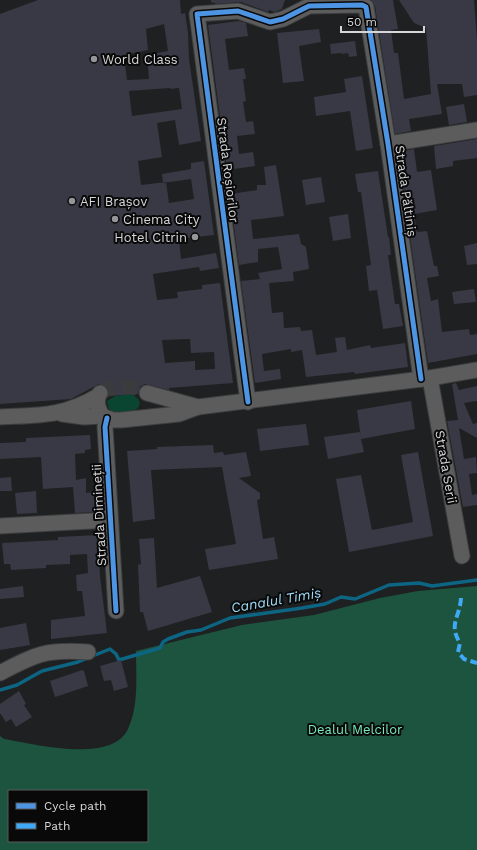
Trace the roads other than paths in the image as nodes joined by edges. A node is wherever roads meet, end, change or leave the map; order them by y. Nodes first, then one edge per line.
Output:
1 (366, 7) joint
2 (477, 130) edge
3 (388, 144) junction
4 (477, 370) edge
5 (426, 378) junction
6 (248, 402) junction
7 (198, 407) junction
8 (59, 414) junction
9 (0, 417) edge
10 (105, 417) junction
11 (137, 418) junction
12 (110, 520) junction
13 (0, 526) edge
14 (462, 556) dead end
15 (116, 611) dead end
16 (88, 652) dead end
17 (0, 673) edge

1 - 3 street, Strada Păltiniș
1 - 6 street, Strada Roșiorilor
2 - 3 street
3 - 5 street, Strada Păltiniș
4 - 5 street
5 - 6 street
5 - 14 street, Strada Serii
6 - 7 street
7 - 11 street
7 - 11 street
8 - 9 street
8 - 10 street
8 - 10 street, Strada Dimineții
10 - 11 street
10 - 12 street, Strada Dimineții
12 - 13 street
12 - 15 street, Strada Dimineții
16 - 17 street

